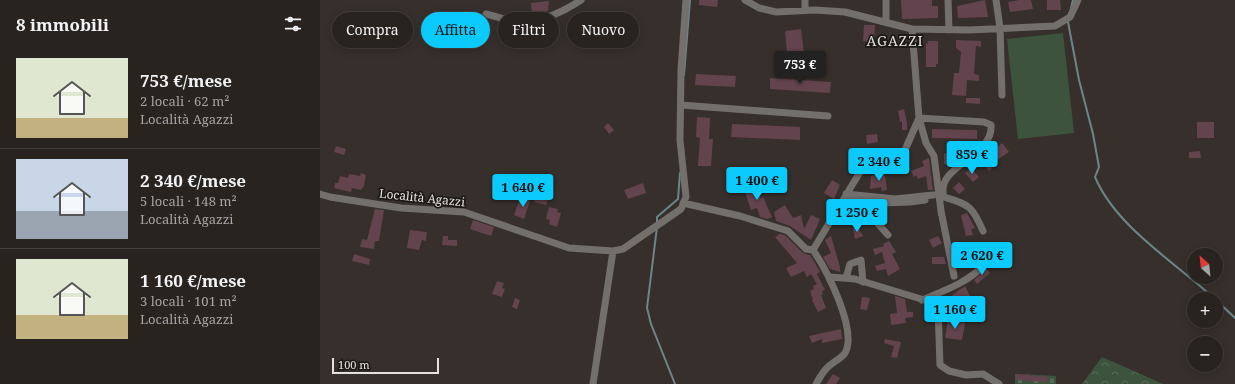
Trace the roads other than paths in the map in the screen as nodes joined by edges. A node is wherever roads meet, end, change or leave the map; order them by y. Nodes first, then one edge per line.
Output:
1 (581, 0) edge
2 (686, 0) edge
3 (745, 0) edge
4 (805, 0) edge
5 (886, 0) edge
6 (948, 0) edge
7 (996, 0) edge
8 (1078, 0) edge
9 (805, 10) junction
10 (490, 15) edge
11 (886, 22) junction
12 (1000, 28) junction
13 (912, 29) junction
14 (949, 30) junction
15 (1002, 95) dead end
16 (681, 105) junction
17 (828, 116) dead end
18 (919, 118) junction
19 (320, 194) edge
20 (846, 194) junction
21 (936, 196) junction
22 (683, 203) junction
23 (878, 203) dead end
24 (982, 231) dead end
25 (888, 235) dead end
26 (978, 247) dead end
27 (813, 250) junction
28 (613, 252) junction
29 (954, 276) dead end
30 (830, 277) junction
31 (846, 278) junction
32 (863, 282) junction
33 (922, 300) junction
34 (593, 384) edge
35 (816, 384) edge
36 (999, 384) edge

1 - 10 street
2 - 16 street
3 - 9 street
4 - 9 street
5 - 11 street
6 - 14 street
7 - 12 street
8 - 12 street
9 - 11 street
11 - 13 street
12 - 14 street
12 - 15 street
13 - 14 street
13 - 18 street
16 - 17 street
16 - 22 street
18 - 20 street
18 - 21 street
18 - 24 street
19 - 28 street, Località Agazzi
20 - 21 street
20 - 25 street
20 - 27 street
21 - 23 street
21 - 29 street
22 - 27 street
22 - 28 street
26 - 33 street
27 - 30 street
28 - 34 street
30 - 31 street
30 - 35 street
31 - 32 street
31 - 32 street
32 - 33 street
33 - 36 street

